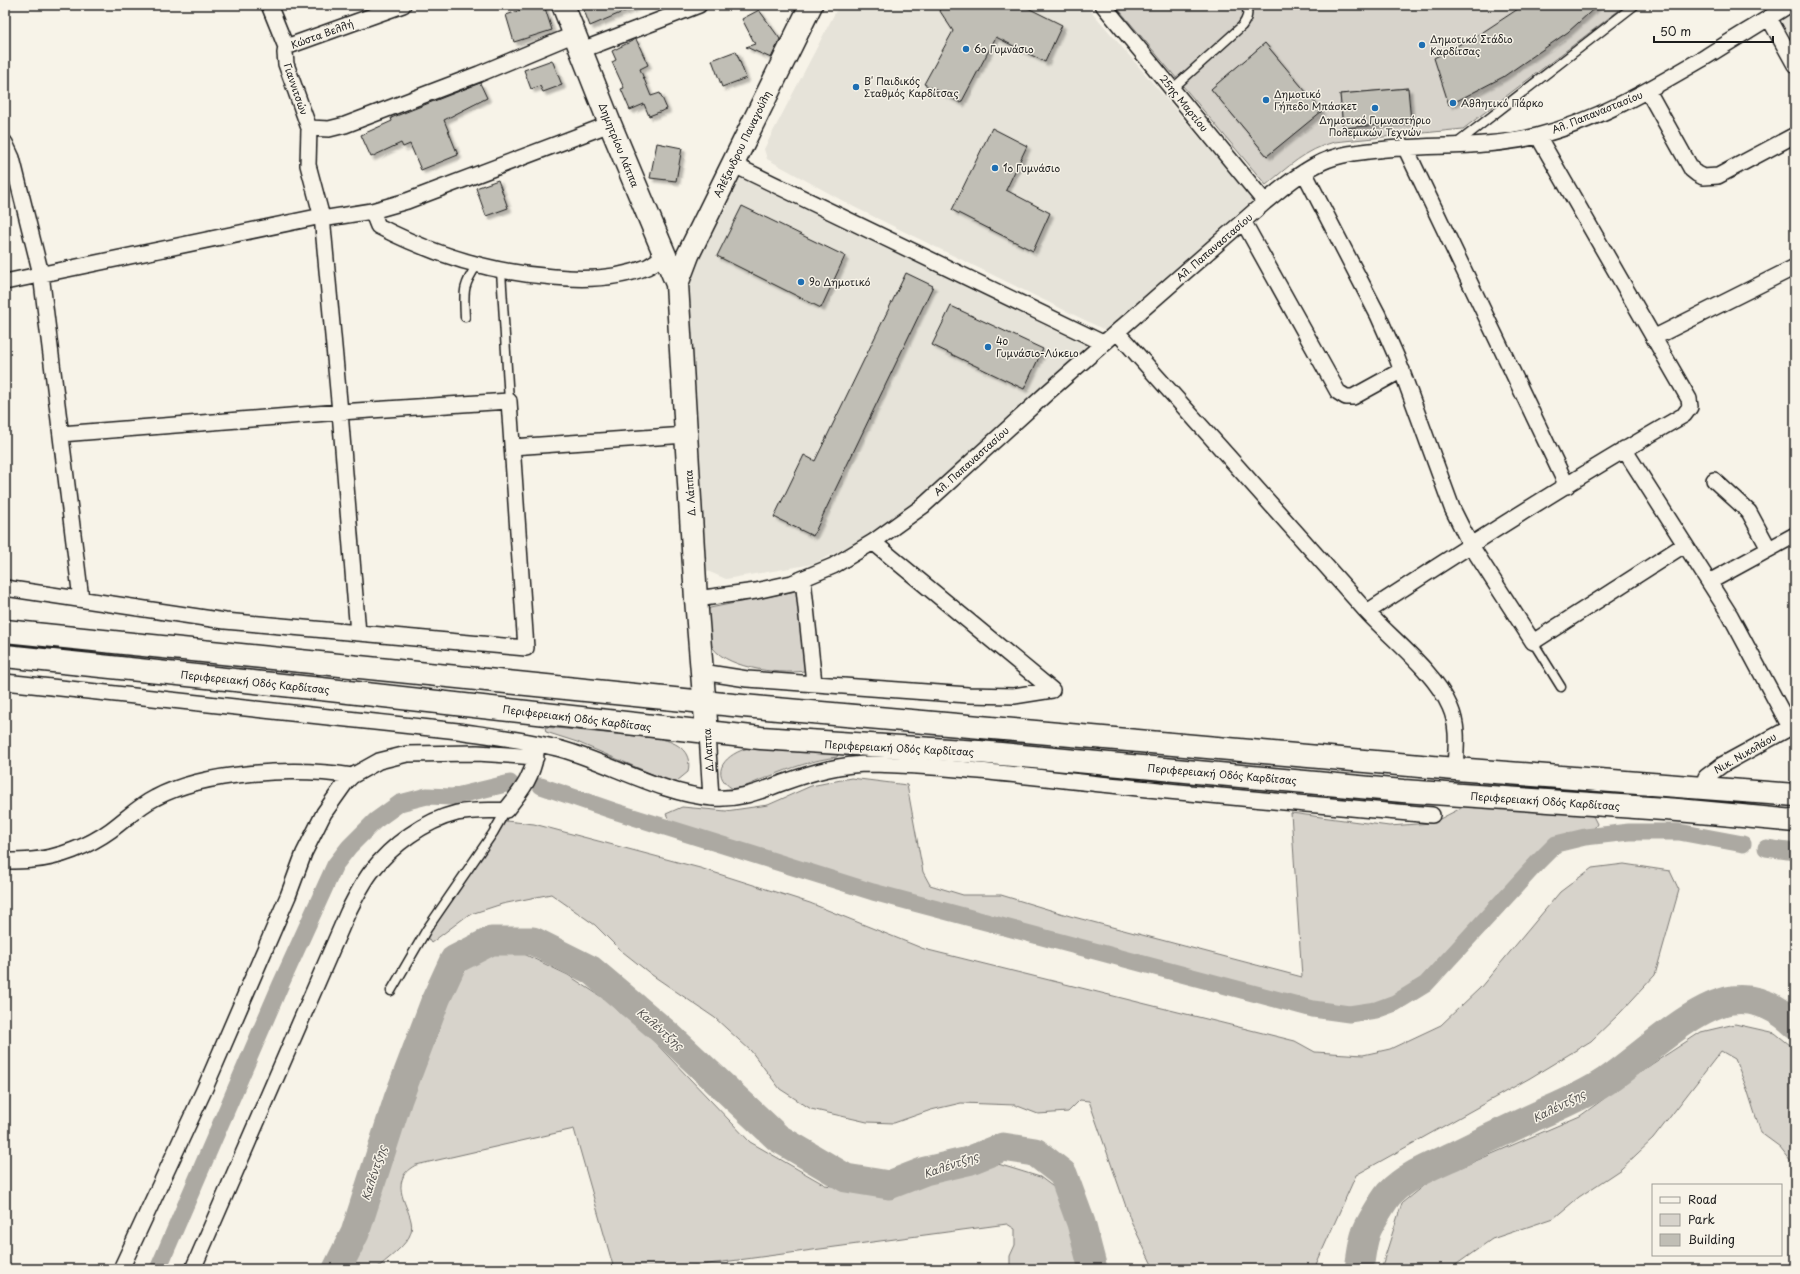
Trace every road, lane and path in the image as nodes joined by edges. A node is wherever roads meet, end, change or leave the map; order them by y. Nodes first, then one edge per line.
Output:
1 (269, 5) edge
2 (403, 5) edge
3 (563, 5) edge
4 (699, 5) edge
5 (810, 5) edge
6 (1103, 5) edge
7 (1246, 5) edge
8 (1634, 5) edge
9 (1789, 5) edge
10 (1769, 18) junction
11 (578, 42) junction
12 (286, 48) junction
13 (1795, 66) edge
14 (1172, 89) junction
15 (1648, 91) junction
16 (610, 124) junction
17 (309, 128) junction
18 (1795, 135) edge
19 (1538, 136) junction
20 (5, 143) edge
21 (1453, 146) junction
22 (1405, 147) junction
23 (732, 164) junction
24 (1304, 172) junction
25 (1265, 202) junction
26 (372, 211) junction
27 (322, 216) junction
28 (1243, 222) junction
29 (665, 256) junction
30 (477, 266) junction
31 (1795, 267) edge
32 (501, 271) junction
33 (41, 274) junction
34 (5, 282) edge
35 (677, 284) junction
36 (465, 317) dead end
37 (1117, 332) junction
38 (1655, 337) junction
39 (1103, 343) junction
40 (1402, 370) junction
41 (509, 401) junction
42 (340, 412) junction
43 (61, 434) junction
44 (686, 435) junction
45 (512, 447) junction
46 (1624, 449) junction
47 (1714, 480) dead end
48 (1567, 486) junction
49 (1795, 535) edge
50 (873, 542) junction
51 (1470, 544) junction
52 (1684, 544) junction
53 (1769, 549) junction
54 (803, 579) junction
55 (1709, 582) junction
56 (5, 588) edge
57 (81, 599) junction
58 (696, 599) junction
59 (1367, 612) junction
60 (5, 631) edge
61 (358, 633) junction
62 (1533, 642) junction
63 (5, 656) edge
64 (702, 672) junction
65 (5, 682) edge
66 (814, 683) junction
67 (1560, 687) dead end
68 (705, 703) junction
69 (1792, 726) edge
70 (707, 733) junction
71 (537, 750) junction
72 (1455, 769) junction
73 (352, 776) junction
74 (1702, 787) junction
75 (1795, 795) edge
76 (711, 798) junction
77 (506, 810) junction
78 (1432, 815) dead end
79 (1795, 821) edge
80 (5, 861) edge
81 (390, 991) dead end
82 (121, 1269) edge
83 (193, 1269) edge

1 - 12 street, Γιαννιτσών
2 - 12 street, Κώστα Βελλή
3 - 11 main road, Δημητρίου Λάππα
4 - 11 street
5 - 23 main road, Αλέξανδρου Παναγούλη
6 - 14 street, 25ης Μαρτίου
7 - 14 lane
8 - 21 lane
9 - 10 street, Αλ. Παπαναστασίου
10 - 13 street
10 - 15 street, Αλ. Παπαναστασίου
11 - 16 main road, Δημητρίου Λάππα
11 - 17 street
12 - 17 street, Γιαννιτσών
14 - 25 street, 25ης Μαρτίου
15 - 18 street
15 - 19 street, Αλ. Παπαναστασίου
16 - 26 street
16 - 29 main road, Δημητρίου Λάππα
17 - 27 street
19 - 21 street, Αλ. Παπαναστασίου
19 - 38 street
20 - 33 street
21 - 22 street, Αλ. Παπαναστασίου
22 - 24 street, Αλ. Παπαναστασίου
22 - 48 street
23 - 35 main road, Αλέξανδρου Παναγούλη
23 - 39 street
24 - 25 street, Αλ. Παπαναστασίου
24 - 40 street
25 - 28 street, Αλ. Παπαναστασίου
26 - 27 street
26 - 30 street
27 - 33 street
27 - 42 street
28 - 37 street, Αλ. Παπαναστασίου
28 - 40 street
29 - 32 street
29 - 35 main road, Δημητρίου Λάππα
30 - 32 street
30 - 36 lane
31 - 38 street
32 - 41 lane
33 - 34 street
33 - 43 street
35 - 44 main road, Δ. Λάππα
37 - 39 street, Αλ. Παπαναστασίου
37 - 59 street
38 - 46 street
39 - 50 street, Αλ. Παπαναστασίου
40 - 51 street
41 - 42 street
41 - 45 street
42 - 43 street
42 - 61 street
43 - 57 street
44 - 45 street
44 - 58 main road, Δ. Λάππα
45 - 61 street
46 - 48 street
46 - 52 street
47 - 53 street
48 - 51 street
49 - 53 street
50 - 54 street, Αλ. Παπαναστασίου
50 - 66 street
51 - 59 street
51 - 62 street
52 - 55 street
52 - 62 street
53 - 55 street
54 - 58 street, Αλ. Παπαναστασίου
54 - 66 street
55 - 69 street
56 - 57 street
57 - 61 street
58 - 64 main road, Δ. Λάππα
59 - 72 street
60 - 68 main road
62 - 67 lane
63 - 70 main road, Περιφερειακή Οδός Καρδίτσας
64 - 66 street
64 - 68 main road, Δ. Λάππα
65 - 71 street
68 - 70 main road, Δ.Λαππα
68 - 72 main road
69 - 74 street, Νικ. Νικολάου
70 - 76 street, Δ.Λαππα
70 - 79 main road, Περιφερειακή Οδός Καρδίτσας
71 - 73 street
71 - 76 street
71 - 77 street
72 - 74 main road
73 - 80 street
73 - 82 street
74 - 75 main road
76 - 78 street
77 - 81 lane
77 - 83 street

